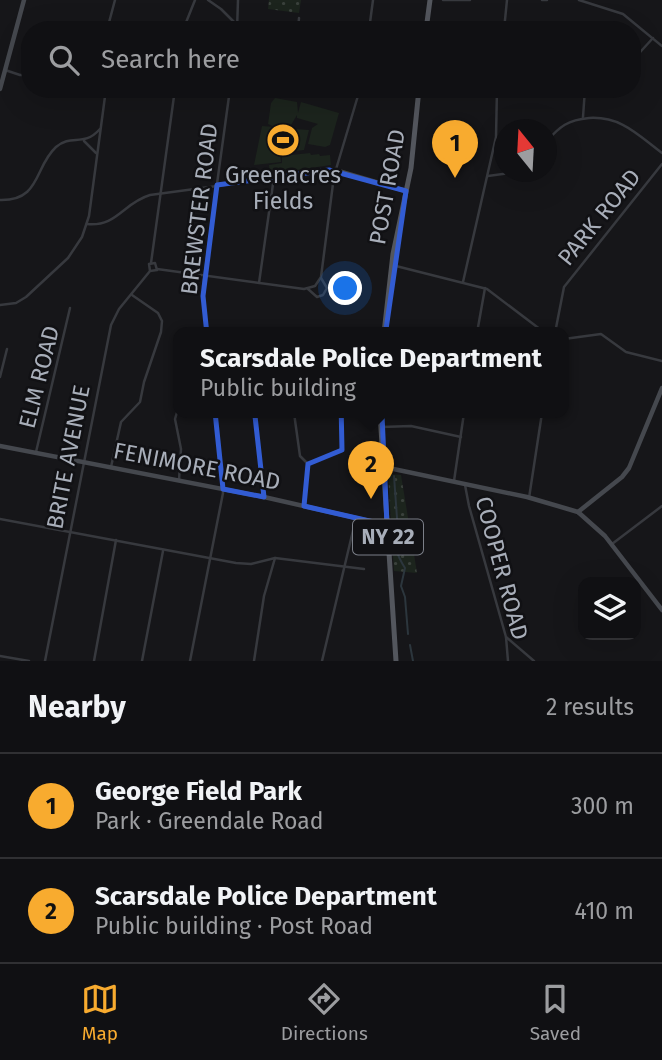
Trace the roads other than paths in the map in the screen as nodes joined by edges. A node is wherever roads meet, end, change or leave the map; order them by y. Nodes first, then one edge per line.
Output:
1 (24, 0) edge
2 (115, 0) edge
3 (195, 0) edge
4 (208, 0) edge
5 (238, 0) edge
6 (373, 0) edge
7 (430, 0) edge
8 (443, 0) edge
9 (470, 0) edge
10 (507, 0) edge
11 (579, 0) edge
12 (589, 2) edge
13 (299, 18) dead end
14 (109, 21) edge
15 (187, 21) edge
16 (231, 21) edge
17 (237, 21) edge
18 (299, 21) edge
19 (370, 21) edge
20 (427, 21) edge
21 (505, 21) edge
22 (633, 21) edge
23 (641, 28) edge
24 (653, 38) junction
25 (662, 46) edge
26 (641, 51) edge
27 (5, 70) junction
28 (21, 75) edge
29 (0, 89) edge
30 (105, 98) edge
31 (173, 98) edge
32 (229, 98) edge
33 (357, 98) edge
34 (418, 98) edge
35 (497, 98) edge
36 (584, 98) edge
37 (583, 119) junction
38 (101, 128) junction
39 (557, 130) edge
40 (84, 141) junction
41 (662, 153) edge
42 (97, 156) junction
43 (662, 164) edge
44 (335, 170) junction
45 (494, 175) edge
46 (488, 176) junction
47 (274, 177) junction
48 (217, 186) junction
49 (406, 191) junction
50 (160, 194) junction
51 (0, 200) edge
52 (87, 224) junction
53 (151, 262) junction
54 (392, 265) junction
55 (157, 269) junction
56 (150, 271) junction
57 (204, 276) junction
58 (321, 277) junction
59 (463, 282) junction
60 (259, 283) junction
61 (485, 288) junction
62 (308, 289) junction
63 (131, 295) junction
64 (0, 305) edge
65 (70, 308) dead end
66 (205, 327) edge
67 (385, 327) edge
68 (478, 327) edge
69 (537, 327) edge
70 (556, 327) edge
71 (569, 338) edge
72 (7, 349) dead end
73 (662, 361) edge
74 (0, 377) edge
75 (662, 388) edge
76 (175, 418) edge
77 (216, 418) edge
78 (256, 418) edge
79 (295, 418) edge
80 (340, 418) edge
81 (380, 418) edge
82 (463, 418) edge
83 (541, 418) edge
84 (381, 427) junction
85 (461, 437) junction
86 (0, 446) edge
87 (36, 452) junction
88 (83, 461) junction
89 (308, 464) junction
90 (111, 467) junction
91 (384, 467) junction
92 (179, 481) junction
93 (454, 481) junction
94 (466, 484) junction
95 (223, 489) junction
96 (264, 496) junction
97 (528, 498) junction
98 (304, 506) junction
99 (662, 506) edge
100 (578, 512) junction
101 (356, 518) junction
102 (0, 519) edge
103 (387, 525) junction
104 (69, 532) junction
105 (116, 540) junction
106 (612, 544) junction
107 (163, 549) junction
108 (211, 558) junction
109 (275, 558) junction
110 (344, 567) junction
111 (364, 569) dead end
112 (662, 610) edge
113 (506, 637) junction
114 (0, 656) edge
115 (29, 661) edge
116 (45, 661) edge
117 (94, 661) edge
118 (142, 661) edge
119 (190, 661) edge
120 (254, 661) edge
121 (322, 661) edge
122 (396, 661) edge
123 (508, 661) edge
124 (534, 661) edge

1 - 27 street
2 - 14 street
3 - 15 street
4 - 16 street
5 - 17 street
6 - 19 street
7 - 20 main road
8 - 9 street
10 - 21 street
11 - 12 street
12 - 22 street
13 - 18 street
23 - 24 street
24 - 25 street
24 - 26 street
27 - 28 street
27 - 29 street
30 - 38 street
31 - 50 street
32 - 48 street, BREWSTER ROAD
33 - 44 street
34 - 49 main road, POST ROAD
35 - 46 street
36 - 37 street
37 - 39 street
37 - 41 street
38 - 40 street
38 - 42 street
40 - 42 street
40 - 51 street
42 - 52 street
43 - 70 street, PARK ROAD
44 - 47 street
44 - 49 street
44 - 58 street
45 - 46 street
46 - 59 street
47 - 48 street
47 - 60 street
48 - 50 street
48 - 57 street, BREWSTER ROAD
49 - 54 main road, POST ROAD
50 - 52 street
50 - 53 street
52 - 64 street
53 - 55 street
53 - 56 street
54 - 59 street
54 - 67 main road, POST ROAD
55 - 56 street
55 - 57 street
56 - 63 street, BRITE AVENUE
57 - 60 street
57 - 66 street, BREWSTER ROAD
58 - 62 street
58 - 62 street
59 - 61 street
60 - 62 street
61 - 68 street
61 - 69 street
63 - 88 street, BRITE AVENUE
63 - 90 street
65 - 87 street, ELM ROAD
71 - 73 street
72 - 74 street
75 - 100 street
76 - 92 street
77 - 95 street
78 - 96 street
79 - 89 street
80 - 89 street
81 - 84 main road, NY 22
82 - 85 street
83 - 97 street
84 - 85 street
84 - 91 main road, NY 22
85 - 93 street
86 - 87 street, FENIMORE ROAD
87 - 88 street, FENIMORE ROAD
88 - 90 street, FENIMORE ROAD
88 - 104 street, BRITE AVENUE
89 - 98 street
90 - 92 street, FENIMORE ROAD
91 - 93 street
91 - 103 main road, NY 22
92 - 95 street, FENIMORE ROAD
93 - 94 street
94 - 97 street
94 - 113 street, COOPER ROAD
95 - 96 street, FENIMORE ROAD
95 - 108 street
96 - 98 street, FENIMORE ROAD
97 - 100 street
98 - 101 street, FENIMORE ROAD
99 - 106 street
100 - 106 street
101 - 103 street, FENIMORE ROAD
101 - 110 street
102 - 104 street
103 - 122 main road, NY 22
104 - 105 street
104 - 116 street, BRITE AVENUE
105 - 107 street
105 - 117 street
106 - 112 street
107 - 108 street
107 - 118 street
108 - 109 street
108 - 119 street
109 - 110 street
109 - 120 street
110 - 111 street
110 - 121 street
113 - 123 street, COOPER ROAD
113 - 124 street
114 - 115 street

